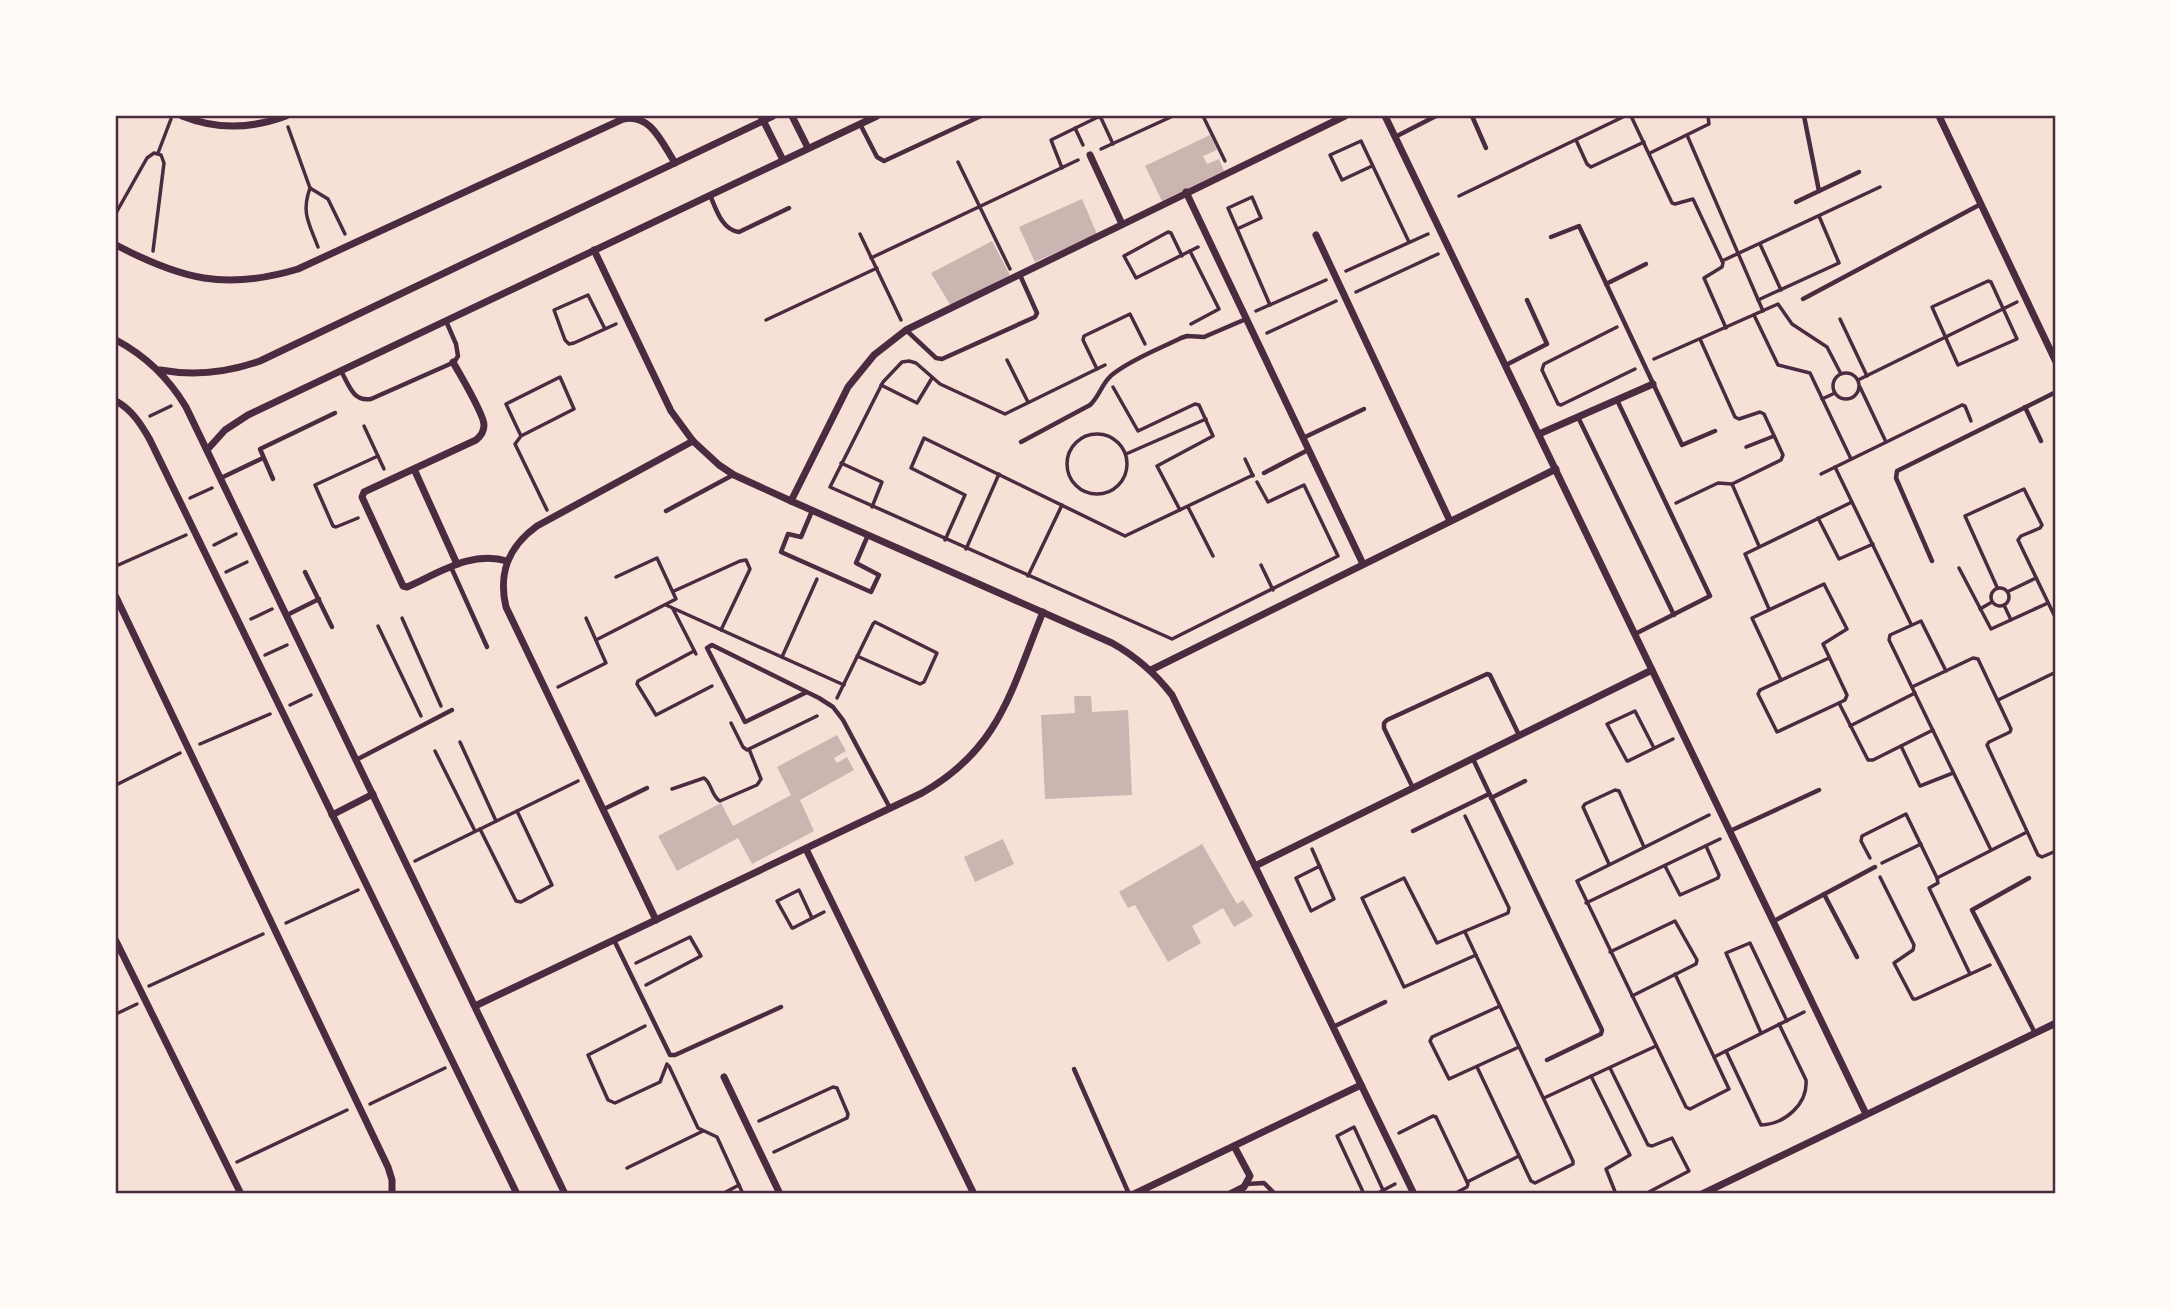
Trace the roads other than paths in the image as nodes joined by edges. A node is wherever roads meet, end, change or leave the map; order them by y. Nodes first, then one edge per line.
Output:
1 (182, 116) edge
2 (285, 116) edge
3 (774, 116) edge
4 (792, 116) edge
5 (877, 116) edge
6 (981, 116) edge
7 (1345, 116) edge
8 (1385, 116) edge
9 (1436, 116) edge
10 (1472, 116) edge
11 (1804, 116) edge
12 (1939, 116) edge
13 (762, 118) edge
14 (860, 124) junction
15 (1395, 137) junction
16 (808, 148) junction
17 (1486, 148) dead end
18 (1089, 155) road end
19 (783, 160) junction
20 (675, 163) junction
21 (1859, 172) dead end
22 (1819, 191) junction
23 (1186, 192) junction
24 (710, 195) junction
25 (1796, 202) dead end
26 (1981, 204) junction
27 (789, 208) dead end
28 (1122, 224) junction
29 (1316, 235) dead end
30 (1551, 237) dead end
31 (116, 245) edge
32 (594, 250) junction
33 (1646, 264) dead end
34 (1017, 275) junction
35 (1606, 284) junction
36 (1802, 299) dead end
37 (1527, 300) dead end
38 (1246, 319) junction
39 (446, 321) junction
40 (906, 330) junction
41 (116, 340) edge
42 (453, 362) junction
43 (2056, 362) edge
44 (1506, 365) junction
45 (159, 370) junction
46 (341, 371) junction
47 (1653, 384) junction
48 (2056, 392) edge
49 (1617, 400) junction
50 (116, 401) edge
51 (2025, 407) junction
52 (1364, 409) dead end
53 (335, 413) dead end
54 (1578, 417) junction
55 (1715, 431) dead end
56 (1539, 435) junction
57 (1303, 438) junction
58 (693, 441) junction
59 (2041, 441) dead end
60 (1021, 442) dead end
61 (1308, 449) junction
62 (207, 450) junction
63 (263, 458) junction
64 (414, 469) junction
65 (1556, 469) junction
66 (1264, 473) dead end
67 (734, 475) junction
68 (273, 479) dead end
69 (222, 480) junction
70 (791, 501) junction
71 (812, 510) junction
72 (666, 511) dead end
73 (1450, 521) junction
74 (868, 535) junction
75 (507, 561) junction
76 (1932, 561) dead end
77 (1363, 564) junction
78 (454, 566) junction
79 (305, 572) dead end
80 (116, 597) edge
81 (319, 599) junction
82 (1043, 612) junction
83 (287, 615) junction
84 (1674, 615) junction
85 (332, 627) dead end
86 (1635, 634) junction
87 (487, 647) dead end
88 (1151, 670) junction
89 (1652, 670) junction
90 (807, 692) junction
91 (452, 710) dead end
92 (1519, 736) junction
93 (1473, 759) junction
94 (356, 760) junction
95 (1525, 781) dead end
96 (647, 788) dead end
97 (1413, 788) junction
98 (1819, 790) dead end
99 (373, 794) junction
100 (1490, 796) junction
101 (890, 808) junction
102 (603, 809) junction
103 (332, 815) junction
104 (1413, 831) dead end
105 (1731, 832) junction
106 (806, 849) junction
107 (1255, 866) junction
108 (1875, 867) road end
109 (2029, 878) dead end
110 (1824, 894) junction
111 (656, 920) junction
112 (1774, 921) junction
113 (614, 940) junction
114 (116, 941) edge
115 (1857, 957) dead end
116 (1385, 1002) dead end
117 (475, 1006) junction
118 (781, 1007) dead end
119 (2056, 1023) edge
120 (1334, 1027) junction
121 (2035, 1033) junction
122 (1547, 1060) dead end
123 (1074, 1069) dead end
124 (724, 1077) dead end
125 (1361, 1085) junction
126 (1866, 1114) junction
127 (1234, 1146) junction
128 (1247, 1184) junction
129 (240, 1194) edge
130 (392, 1194) edge
131 (517, 1194) edge
132 (565, 1194) edge
133 (780, 1194) edge
134 (974, 1194) edge
135 (1132, 1194) edge
136 (1230, 1194) edge
137 (1275, 1194) edge
138 (1414, 1194) edge
139 (1702, 1194) edge

1 - 2 street
3 - 13 street
4 - 16 street
5 - 14 street
6 - 14 lane
7 - 23 street
8 - 15 street
9 - 15 lane
10 - 17 lane
11 - 22 lane
12 - 26 street
13 - 19 street
13 - 20 street
14 - 16 street
15 - 44 street
16 - 19 street
18 - 28 street
19 - 24 street
20 - 31 street
20 - 45 street
21 - 22 lane
22 - 25 lane
23 - 28 street
23 - 38 street
24 - 27 lane
24 - 32 street
26 - 36 lane
26 - 43 street
28 - 34 street
29 - 73 street
30 - 35 lane
32 - 39 street
32 - 58 street
33 - 35 lane
34 - 40 street
34 - 40 lane
35 - 47 lane
37 - 44 lane
38 - 57 street
38 - 60 lane
39 - 42 lane
39 - 46 street
40 - 70 street
41 - 45 street
42 - 46 lane
42 - 64 street
44 - 56 street
45 - 62 street
46 - 62 street
47 - 49 street
47 - 55 lane
48 - 51 lane
49 - 54 street
49 - 84 lane
50 - 103 street
51 - 59 lane
51 - 76 lane
52 - 57 lane
53 - 63 lane
54 - 56 street
54 - 84 lane
56 - 65 street
57 - 61 street
58 - 67 street
58 - 75 street
61 - 66 lane
61 - 77 street
62 - 69 street
63 - 68 lane
63 - 69 lane
64 - 78 street
64 - 78 street
65 - 73 street
65 - 86 street
67 - 70 street
67 - 72 lane
69 - 83 street
70 - 71 street
71 - 74 street
71 - 74 lane
73 - 77 street
74 - 82 street
75 - 78 street
75 - 102 street
77 - 88 street
78 - 87 lane
79 - 81 lane
80 - 130 street
81 - 83 lane
81 - 85 lane
82 - 88 street
82 - 101 street
83 - 94 street
84 - 86 lane
86 - 89 street
88 - 107 street
89 - 92 street
89 - 105 street
90 - 90 lane
90 - 101 lane
91 - 94 lane
92 - 93 street
92 - 97 lane
93 - 97 street
93 - 100 lane
94 - 99 street
95 - 100 lane
96 - 102 lane
97 - 107 street
98 - 105 lane
99 - 103 street
99 - 117 street
100 - 104 lane
100 - 122 lane
101 - 106 street
102 - 111 street
103 - 131 street
105 - 112 street
106 - 111 street
106 - 134 street
107 - 120 street
108 - 110 lane
109 - 121 lane
110 - 112 lane
110 - 115 lane
111 - 113 street
112 - 126 street
113 - 117 street
113 - 118 lane
114 - 129 street
116 - 120 lane
117 - 132 street
119 - 121 street
120 - 125 street
121 - 126 street
123 - 135 lane
124 - 133 street
125 - 127 street
125 - 138 street
126 - 139 street
127 - 128 street
127 - 135 street
128 - 136 street
128 - 137 lane

